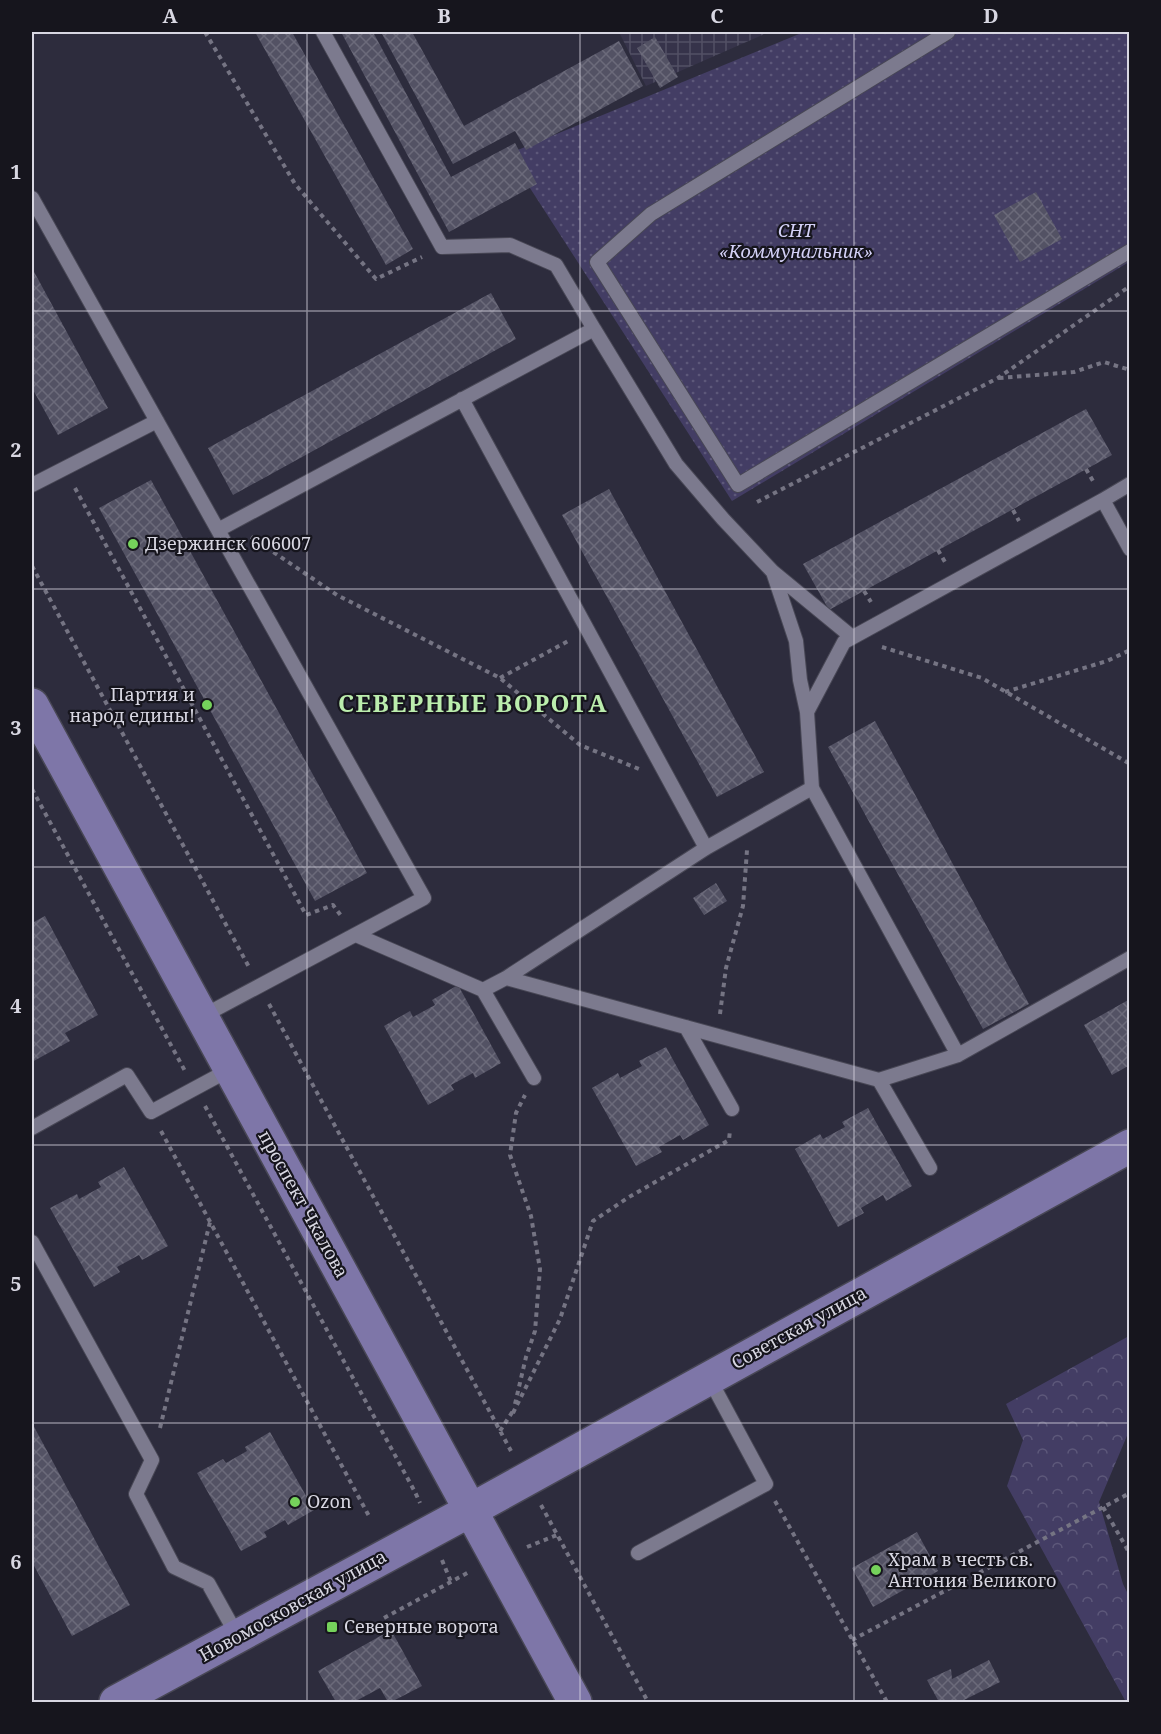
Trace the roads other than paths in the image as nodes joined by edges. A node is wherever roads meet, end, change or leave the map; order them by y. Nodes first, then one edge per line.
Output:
1 (323, 32) edge
2 (948, 32) edge
3 (32, 198) edge
4 (1130, 251) edge
5 (594, 329) junction
6 (462, 399) junction
7 (157, 421) junction
8 (1130, 484) edge
9 (32, 485) edge
10 (1103, 500) junction
11 (224, 527) junction
12 (1130, 549) edge
13 (773, 572) junction
14 (852, 637) junction
15 (32, 705) edge
16 (807, 712) junction
17 (812, 788) junction
18 (706, 848) junction
19 (356, 935) junction
20 (1130, 958) edge
21 (506, 978) junction
22 (483, 990) junction
23 (201, 1017) junction
24 (686, 1027) junction
25 (958, 1055) junction
26 (230, 1070) junction
27 (534, 1078) road end
28 (879, 1080) junction
29 (732, 1108) road end
30 (32, 1128) edge
31 (1128, 1150) edge
32 (930, 1168) dead end
33 (32, 1242) edge
34 (709, 1378) junction
35 (469, 1511) junction
36 (638, 1553) dead end
37 (238, 1636) junction
38 (116, 1702) edge
39 (575, 1702) edge

1 - 5 lane
2 - 4 lane
3 - 7 lane
5 - 6 lane
5 - 13 lane
6 - 11 lane
6 - 18 lane
7 - 9 lane
7 - 11 lane
8 - 10 lane
10 - 12 lane
10 - 14 lane
11 - 19 lane
13 - 14 lane
13 - 16 lane
14 - 16 lane
15 - 23 street, проспект Чкалова
16 - 17 lane
17 - 18 lane
17 - 25 lane
18 - 21 lane
19 - 22 lane
19 - 23 lane
20 - 25 lane
21 - 22 lane
21 - 24 lane
22 - 27 lane
23 - 26 street, проспект Чкалова
24 - 28 lane
24 - 29 lane
25 - 28 lane
26 - 30 lane
26 - 35 street, проспект Чкалова
28 - 32 lane
31 - 34 street, Советская улица
33 - 37 lane
34 - 35 street, Советская улица
34 - 36 lane
35 - 37 street, Новомосковская улица
35 - 39 street, проспект Чкалова
37 - 38 street, Новомосковская улица

